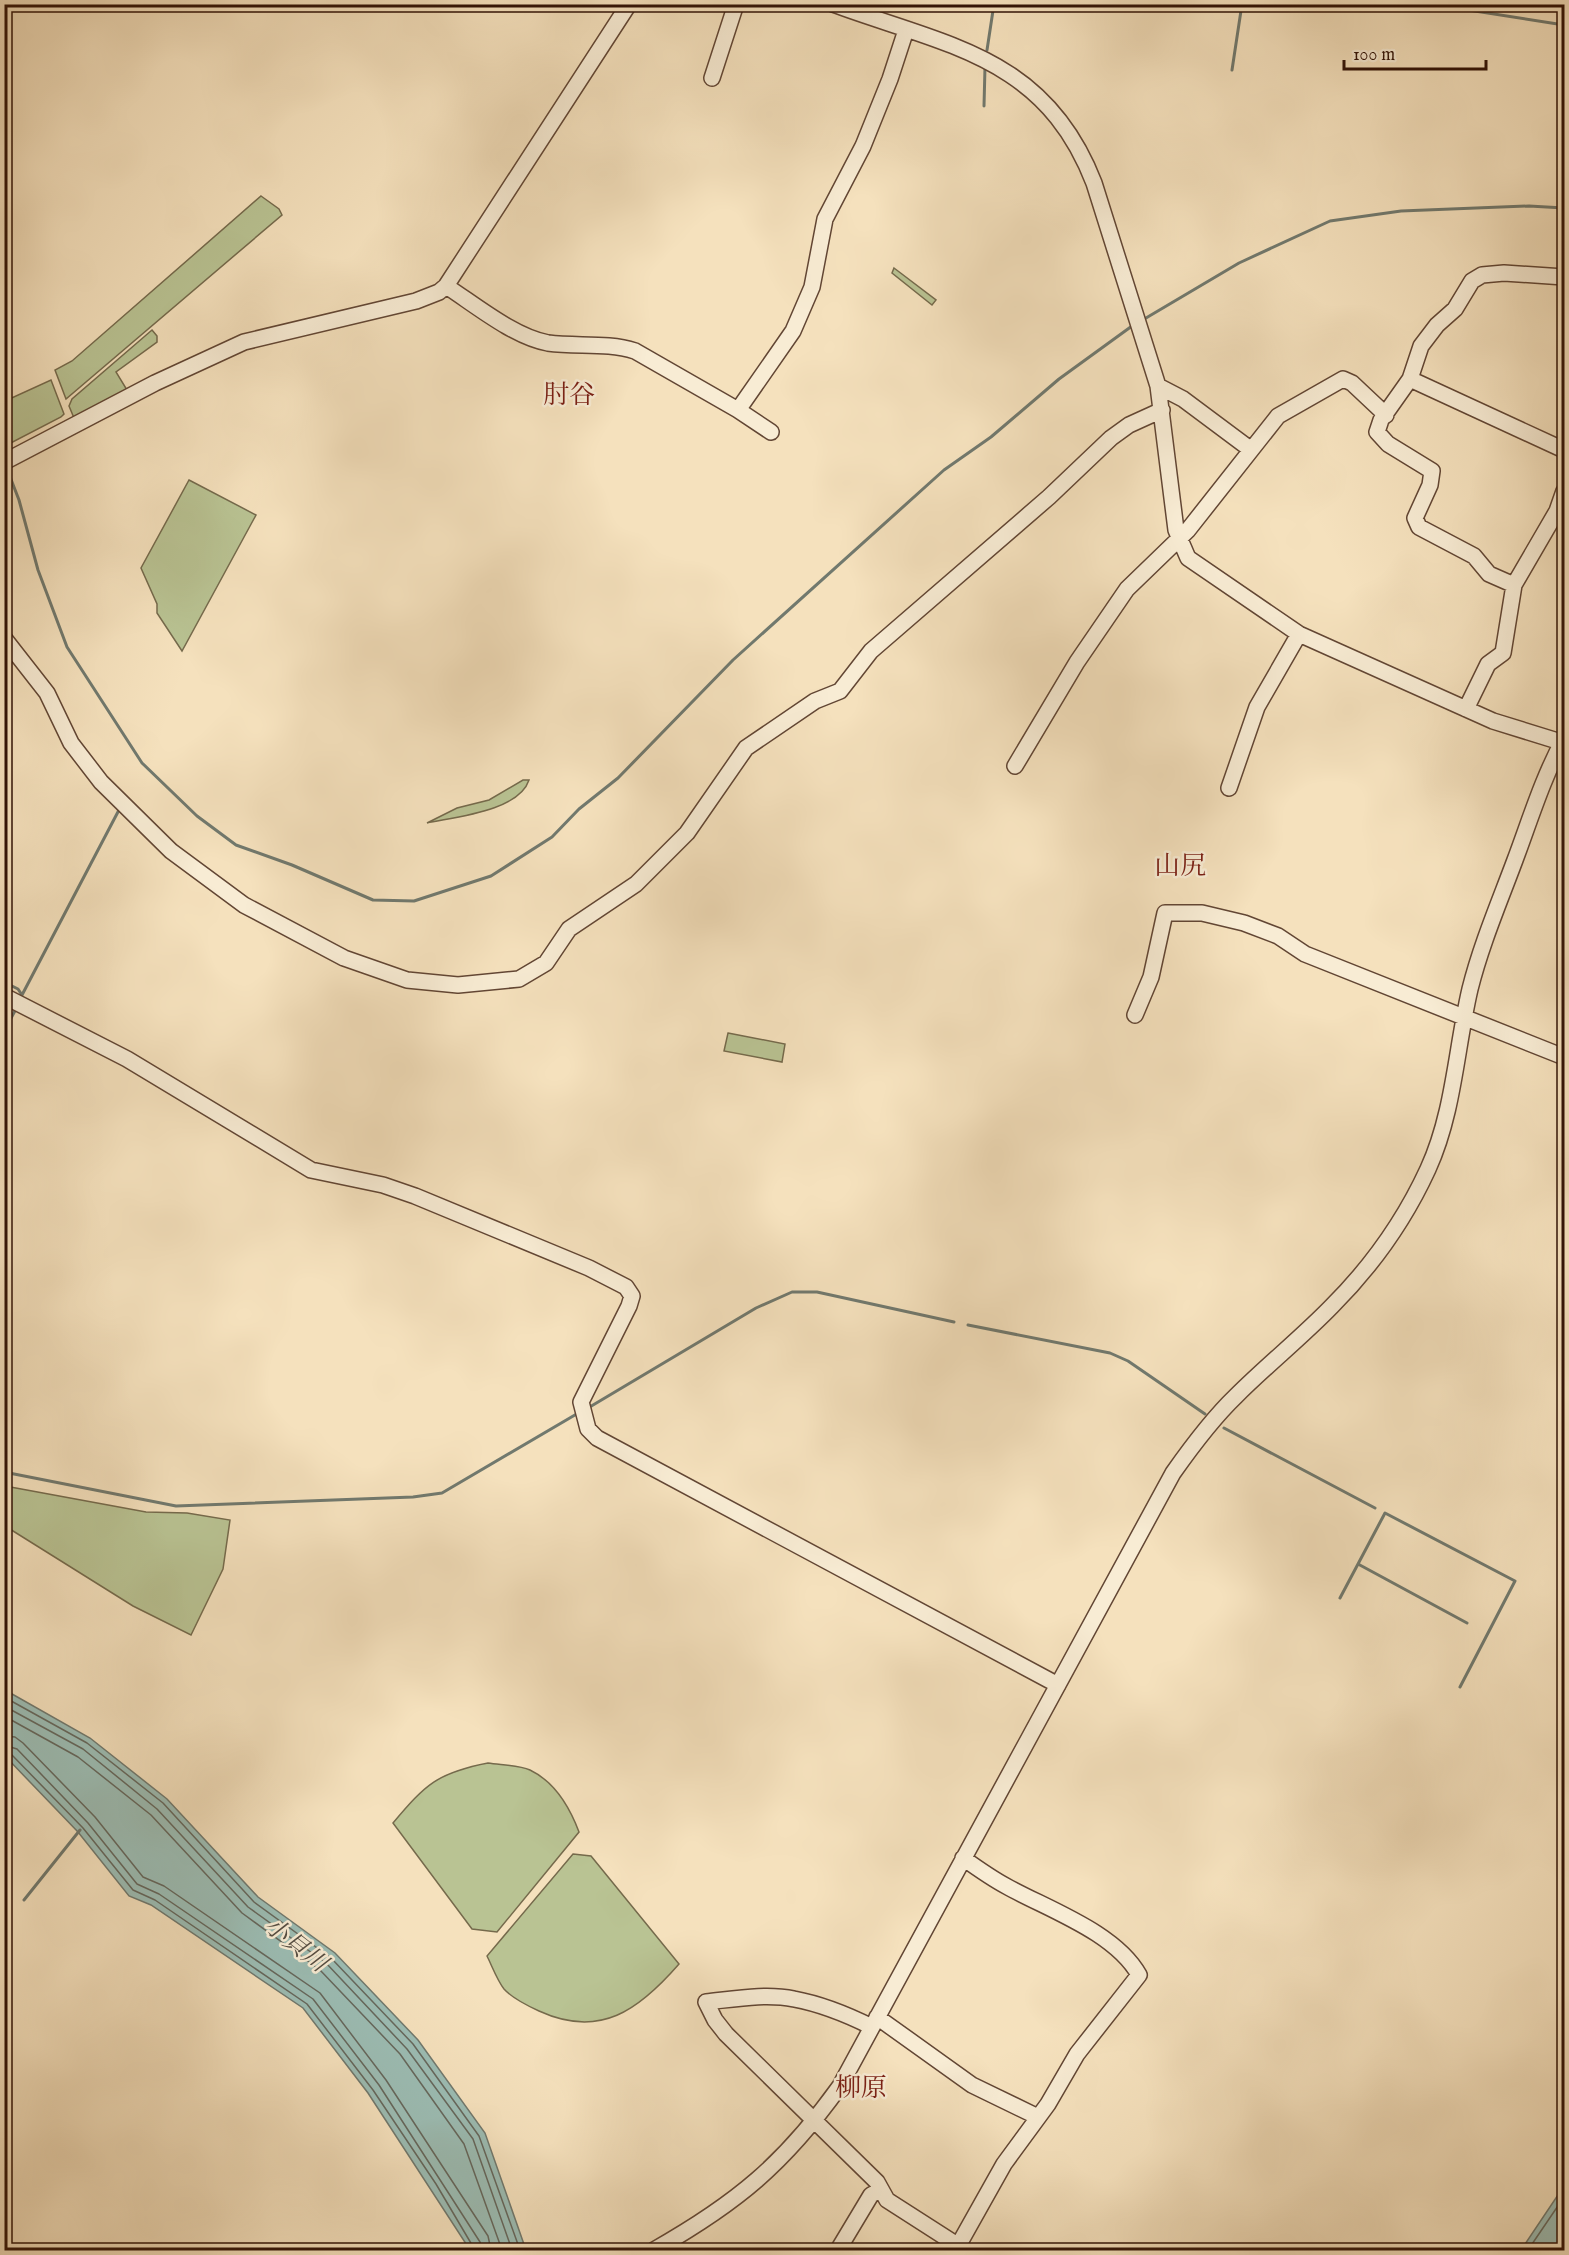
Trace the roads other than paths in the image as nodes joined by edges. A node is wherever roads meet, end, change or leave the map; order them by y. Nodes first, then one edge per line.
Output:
1 (629, 4) edge
2 (736, 4) edge
3 (833, 4) edge
4 (856, 8) edge
5 (906, 30) junction
6 (712, 78) dead end
7 (1564, 277) edge
8 (446, 286) junction
9 (1410, 380) junction
10 (1158, 386) junction
11 (738, 410) junction
12 (1162, 410) junction
13 (1386, 415) junction
14 (771, 432) dead end
15 (1250, 449) junction
16 (1564, 450) edge
17 (4, 462) edge
18 (1564, 491) edge
19 (1178, 539) junction
20 (1514, 585) junction
21 (1299, 634) junction
22 (4, 638) edge
23 (1466, 709) junction
24 (1564, 742) edge
25 (1016, 766) dead end
26 (1229, 788) dead end
27 (14, 1001) edge
28 (1135, 1015) dead end
29 (1464, 1018) junction
30 (1564, 1057) edge
31 (1058, 1684) junction
32 (963, 1858) junction
33 (875, 2022) junction
34 (1038, 2117) junction
35 (814, 2122) junction
36 (880, 2190) junction
37 (962, 2248) edge
38 (654, 2250) edge
39 (838, 2250) edge

1 - 8 street
2 - 6 street
3 - 4 street
4 - 5 street
5 - 10 street
5 - 11 street
7 - 9 street
8 - 11 street
8 - 17 street
9 - 13 street
9 - 16 street
10 - 12 street
10 - 15 street
11 - 14 street
12 - 19 street
12 - 22 street
13 - 15 street
13 - 20 street
15 - 19 street
18 - 20 street
19 - 21 street
19 - 25 street
20 - 23 street
21 - 23 street
21 - 26 street
23 - 24 street
24 - 29 street
27 - 31 street
28 - 29 street
29 - 30 street
29 - 31 street
31 - 32 street
32 - 33 street
32 - 34 street
33 - 34 street
33 - 35 street
33 - 35 street
34 - 37 street
35 - 36 street
35 - 38 street
36 - 37 street
36 - 39 street

